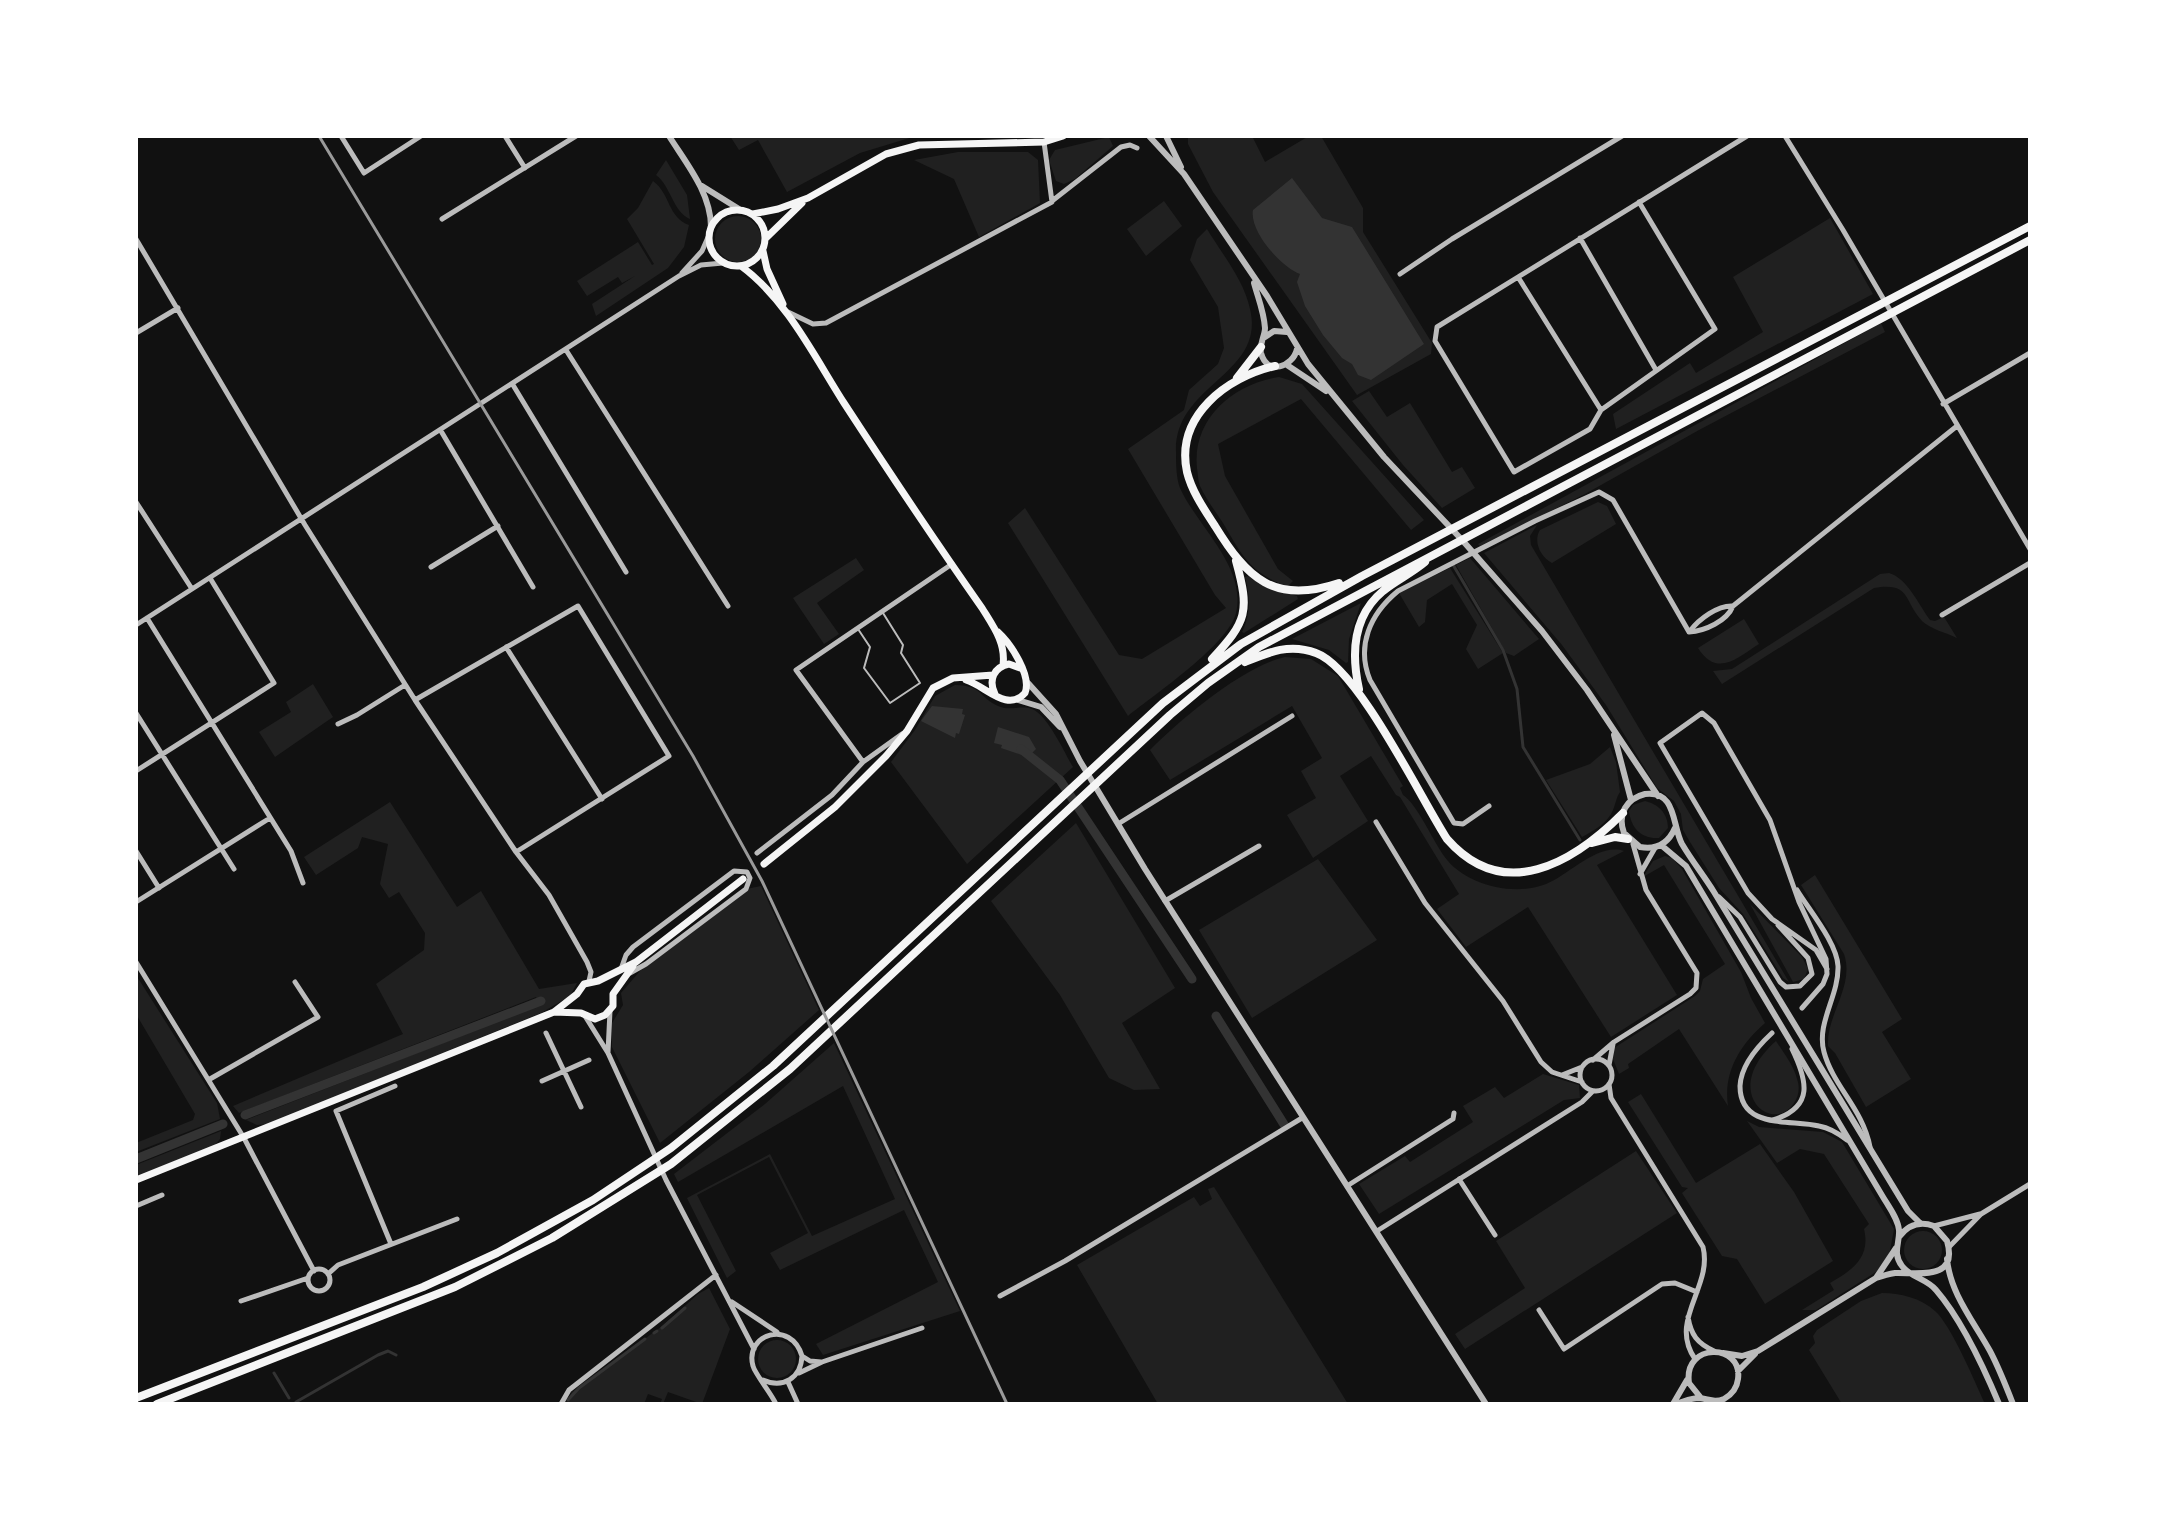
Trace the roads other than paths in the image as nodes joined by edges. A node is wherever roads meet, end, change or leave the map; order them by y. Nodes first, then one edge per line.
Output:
1 (341, 136) edge
2 (421, 136) edge
3 (505, 136) edge
4 (576, 136) edge
5 (669, 136) edge
6 (1063, 136) edge
7 (1149, 136) edge
8 (1166, 136) edge
9 (1622, 136) edge
10 (1747, 136) edge
11 (1785, 136) edge
12 (1044, 142) junction
13 (1137, 148) dead end
14 (525, 168) junction
15 (1184, 174) junction
16 (700, 184) junction
17 (808, 198) junction
18 (1052, 202) junction
19 (1639, 202) junction
20 (739, 209) junction
21 (753, 214) junction
22 (442, 219) dead end
23 (2030, 226) edge
24 (710, 231) junction
25 (766, 238) junction
26 (1580, 238) junction
27 (136, 239) edge
28 (2030, 240) edge
29 (763, 251) junction
30 (723, 263) junction
31 (741, 266) junction
32 (1400, 274) dead end
33 (679, 276) junction
34 (1518, 277) junction
35 (1253, 279) junction
36 (178, 308) junction
37 (786, 311) junction
38 (1287, 332) junction
39 (136, 333) edge
40 (1265, 337) junction
41 (1261, 347) junction
42 (1297, 349) junction
43 (566, 350) junction
44 (2030, 353) edge
45 (1287, 365) junction
46 (1275, 366) junction
47 (1656, 370) junction
48 (1236, 379) junction
49 (513, 385) junction
50 (1335, 398) junction
51 (1943, 404) junction
52 (1601, 410) junction
53 (1957, 426) junction
54 (441, 431) junction
55 (136, 502) edge
56 (301, 520) junction
57 (498, 526) junction
58 (2030, 549) edge
59 (1438, 551) junction
60 (1236, 560) junction
61 (2030, 563) edge
62 (952, 564) junction
63 (431, 567) dead end
64 (626, 572) dead end
65 (1362, 576) junction
66 (210, 578) junction
67 (533, 587) dead end
68 (192, 589) junction
69 (728, 606) dead end
70 (1733, 606) junction
71 (881, 611) junction
72 (1942, 615) dead end
73 (147, 618) junction
74 (136, 625) edge
75 (858, 627) junction
76 (997, 631) junction
77 (1689, 632) junction
78 (506, 647) junction
79 (1003, 665) junction
80 (1020, 668) junction
81 (1229, 668) junction
82 (1199, 674) junction
83 (993, 675) junction
84 (960, 678) junction
85 (1028, 683) junction
86 (405, 685) junction
87 (995, 694) junction
88 (1360, 694) junction
89 (415, 700) junction
90 (1018, 700) junction
91 (136, 713) edge
92 (1292, 716) dead end
93 (211, 723) junction
94 (338, 724) dead end
95 (1612, 728) junction
96 (1062, 729) junction
97 (907, 731) junction
98 (162, 754) junction
99 (863, 762) junction
100 (136, 771) edge
101 (1658, 796) junction
102 (602, 799) junction
103 (1631, 800) junction
104 (1489, 806) dead end
105 (1623, 813) junction
106 (270, 818) junction
107 (1376, 822) dead end
108 (1118, 824) junction
109 (1675, 828) junction
110 (1630, 841) junction
111 (1588, 845) junction
112 (1259, 846) dead end
113 (1658, 846) junction
114 (221, 848) junction
115 (136, 851) edge
116 (516, 852) junction
117 (757, 853) dead end
118 (764, 864) dead end
119 (234, 869) dead end
120 (1640, 875) junction
121 (743, 879) dead end
122 (1792, 882) junction
123 (303, 883) dead end
124 (159, 888) junction
125 (1714, 892) junction
126 (1165, 901) junction
127 (136, 902) edge
128 (1772, 919) junction
129 (136, 962) edge
130 (1827, 969) junction
131 (623, 972) junction
132 (594, 981) junction
133 (295, 982) dead end
134 (577, 994) junction
135 (613, 994) junction
136 (1802, 1008) dead end
137 (610, 1011) junction
138 (554, 1012) junction
139 (583, 1014) junction
140 (1777, 1019) junction
141 (546, 1033) dead end
142 (1772, 1033) dead end
143 (1614, 1042) junction
144 (608, 1053) junction
145 (589, 1060) dead end
146 (1593, 1060) junction
147 (1583, 1066) junction
148 (1610, 1066) junction
149 (564, 1071) junction
150 (1562, 1075) junction
151 (210, 1079) junction
152 (542, 1081) dead end
153 (1583, 1083) junction
154 (1609, 1084) junction
155 (395, 1086) dead end
156 (1596, 1091) junction
157 (1611, 1098) junction
158 (1582, 1102) junction
159 (581, 1107) dead end
160 (1454, 1113) dead end
161 (1302, 1118) junction
162 (1769, 1121) junction
163 (244, 1138) junction
164 (1851, 1144) junction
165 (1870, 1147) junction
166 (1459, 1179) junction
167 (136, 1180) edge
168 (2030, 1184) edge
169 (1347, 1186) junction
170 (162, 1195) dead end
171 (136, 1206) edge
172 (1981, 1214) junction
173 (457, 1219) dead end
174 (1920, 1223) junction
175 (1934, 1226) junction
176 (1377, 1231) junction
177 (1495, 1235) dead end
178 (1899, 1238) junction
179 (391, 1244) junction
180 (1949, 1247) junction
181 (1896, 1248) junction
182 (1947, 1259) junction
183 (314, 1271) junction
184 (328, 1274) junction
185 (1913, 1274) junction
186 (716, 1275) junction
187 (308, 1278) junction
188 (1876, 1278) junction
189 (1697, 1292) junction
190 (1000, 1296) dead end
191 (241, 1301) dead end
192 (731, 1302) junction
193 (1539, 1310) dead end
194 (1688, 1312) junction
195 (922, 1328) dead end
196 (779, 1334) junction
197 (754, 1349) junction
198 (1714, 1351) junction
199 (1758, 1351) junction
200 (1723, 1353) junction
201 (802, 1356) junction
202 (1695, 1359) junction
203 (822, 1362) junction
204 (1738, 1371) junction
205 (798, 1374) junction
206 (1688, 1377) junction
207 (763, 1380) junction
208 (788, 1382) junction
209 (136, 1398) edge
210 (1701, 1398) junction
211 (157, 1404) edge
212 (561, 1404) edge
213 (776, 1404) edge
214 (798, 1404) edge
215 (1486, 1404) edge
216 (1674, 1404) edge
217 (1999, 1404) edge
218 (2013, 1404) edge

1 - 2 street
3 - 14 street
4 - 14 street
5 - 16 street
6 - 12 main road
7 - 15 street
8 - 15 street
9 - 32 street
10 - 19 street
11 - 51 street
12 - 17 main road
12 - 18 street
13 - 18 street
14 - 22 street
15 - 35 street
16 - 20 street
16 - 24 street
17 - 21 main road
17 - 25 main road
18 - 37 street
19 - 26 street
19 - 47 street
20 - 21 main road
20 - 24 main road
21 - 25 main road
23 - 65 highway
24 - 30 main road
24 - 33 street
25 - 29 main road
26 - 34 street
26 - 47 street
27 - 36 street
28 - 59 highway
29 - 31 main road
29 - 37 main road
30 - 31 main road
30 - 33 street
31 - 37 main road
33 - 43 street
34 - 52 street
34 - 52 street
35 - 38 street
35 - 40 street
36 - 39 street
36 - 56 street
37 - 62 main road
38 - 40 street
38 - 42 street
40 - 41 street
41 - 46 street
41 - 48 highway
42 - 45 street
42 - 50 street
43 - 49 street
43 - 69 street
44 - 51 street
45 - 46 street
45 - 50 street
46 - 48 highway
47 - 52 street
48 - 60 highway
49 - 54 street
49 - 64 street
50 - 95 street
51 - 53 street
53 - 58 street
53 - 70 street
54 - 56 street
54 - 57 street
55 - 68 street
56 - 66 street
56 - 86 street
57 - 63 street
57 - 67 street
59 - 81 highway
59 - 88 highway
60 - 65 highway
60 - 82 highway
61 - 72 street
62 - 71 street
62 - 76 main road
65 - 82 highway
66 - 68 street
66 - 93 street
68 - 73 street
70 - 77 street
70 - 77 street
71 - 75 street
71 - 75 lane
73 - 74 street
73 - 93 street
75 - 99 street
76 - 79 main road
76 - 80 main road
77 - 104 street
78 - 89 street
78 - 102 street
78 - 102 street
79 - 80 main road
79 - 83 main road
80 - 85 main road
81 - 88 highway
81 - 211 highway
82 - 209 highway
83 - 84 main road
83 - 87 main road
84 - 87 main road
84 - 97 main road
85 - 90 main road
85 - 96 street
86 - 89 street
86 - 94 street
87 - 90 main road
88 - 111 highway
89 - 116 street
90 - 96 street
91 - 98 street
92 - 108 street
93 - 98 street
93 - 106 street
95 - 101 street
95 - 103 street
96 - 108 street
97 - 99 street
97 - 118 main road
98 - 100 street
98 - 114 street
99 - 117 street
101 - 103 street
101 - 109 street
102 - 116 street
103 - 105 street
105 - 110 street
105 - 111 highway
106 - 114 street
106 - 123 street
107 - 150 street
108 - 126 street
109 - 113 street
109 - 125 street
110 - 111 highway
110 - 113 street
110 - 120 street
112 - 126 street
113 - 120 street
113 - 140 street
114 - 119 street
114 - 124 street
115 - 124 street
116 - 132 street
120 - 143 street
121 - 131 main road
122 - 128 street
122 - 130 street
122 - 165 street
124 - 127 street
125 - 128 street
125 - 165 street
126 - 161 street
128 - 130 street
129 - 151 street
130 - 136 street
131 - 131 street
131 - 132 main road
131 - 135 main road
132 - 134 main road
132 - 135 main road
133 - 151 street
134 - 138 main road
134 - 139 main road
135 - 137 main road
137 - 139 main road
137 - 144 street
138 - 139 main road
138 - 163 main road
139 - 144 street
140 - 162 street
140 - 164 street
141 - 149 street
142 - 162 street
143 - 146 street
143 - 148 street
144 - 186 street
145 - 149 street
146 - 147 street
146 - 148 street
147 - 150 street
147 - 153 street
148 - 154 street
149 - 152 street
149 - 159 street
150 - 153 street
151 - 163 street
153 - 156 street
153 - 158 street
154 - 156 street
154 - 157 street
155 - 179 street
156 - 157 street
156 - 158 street
157 - 189 street
158 - 166 street
160 - 169 street
161 - 169 street
161 - 190 street
162 - 164 street
163 - 167 main road
163 - 183 street
164 - 178 street
165 - 174 street
166 - 176 street
166 - 177 street
168 - 172 street
169 - 176 street
170 - 171 street
172 - 175 street
172 - 180 street
173 - 179 street
174 - 175 street
174 - 178 street
175 - 180 street
176 - 215 street
178 - 181 street
179 - 184 street
180 - 182 street
181 - 185 street
181 - 188 street
182 - 185 street
182 - 218 street
183 - 184 street
183 - 187 street
184 - 187 street
185 - 188 street
185 - 217 street
186 - 192 street
186 - 212 street
187 - 191 street
188 - 199 street
189 - 193 street
189 - 194 street
192 - 196 street
192 - 197 street
194 - 198 street
194 - 202 street
195 - 203 street
196 - 197 street
196 - 201 street
197 - 207 street
198 - 200 street
198 - 202 street
199 - 200 street
199 - 204 street
200 - 204 street
201 - 203 street
201 - 205 street
202 - 206 street
203 - 205 street
204 - 210 street
205 - 208 street
206 - 210 street
206 - 216 street
207 - 208 street
207 - 213 street
208 - 214 street
210 - 216 street

